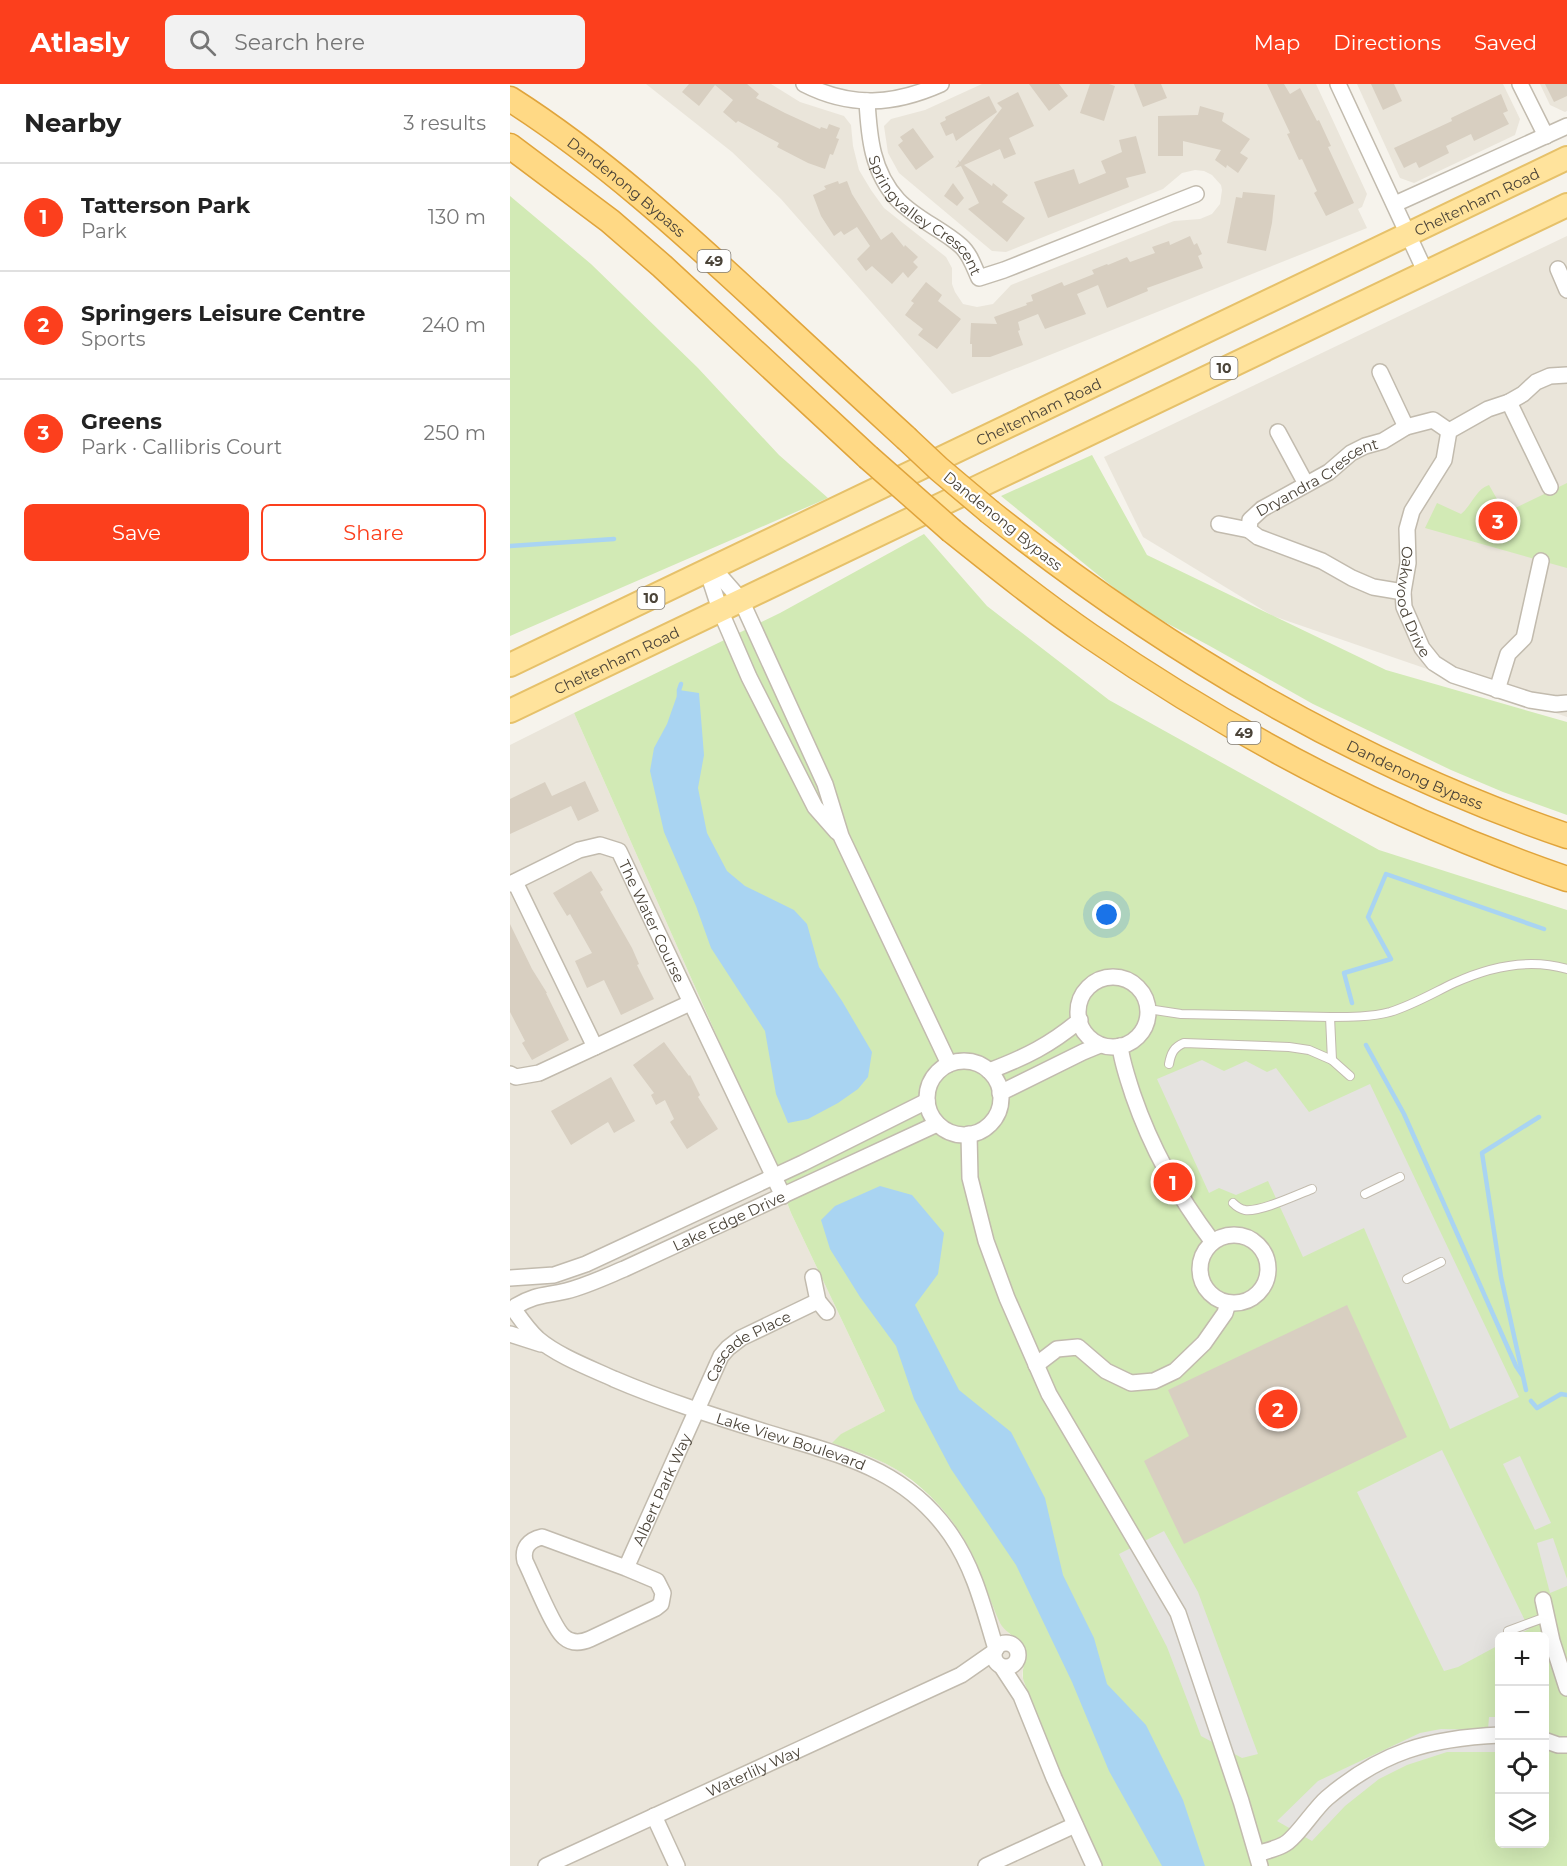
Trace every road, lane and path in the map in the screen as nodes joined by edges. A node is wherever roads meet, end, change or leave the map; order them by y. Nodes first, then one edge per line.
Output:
1 (804, 84) edge
2 (940, 84) edge
3 (1338, 84) edge
4 (1520, 84) edge
5 (510, 99) edge
6 (867, 101) junction
7 (1567, 126) edge
8 (1546, 136) junction
9 (510, 146) edge
10 (1567, 158) edge
11 (1196, 194) dead end
12 (1395, 204) junction
13 (1567, 205) edge
14 (1408, 234) junction
15 (1558, 269) dead end
16 (1425, 272) junction
17 (1567, 290) edge
18 (1380, 372) dead end
19 (1567, 375) edge
20 (1509, 402) junction
21 (1406, 427) junction
22 (1449, 430) junction
23 (1278, 432) dead end
24 (1306, 484) junction
25 (1550, 487) dead end
26 (1219, 524) dead end
27 (1249, 530) junction
28 (1541, 561) dead end
29 (710, 569) junction
30 (1403, 592) junction
31 (741, 600) junction
32 (720, 610) junction
33 (510, 665) edge
34 (1497, 690) junction
35 (1567, 703) edge
36 (510, 711) edge
37 (841, 836) junction
38 (1567, 836) edge
39 (1567, 879) edge
40 (512, 883) edge
41 (1567, 969) edge
42 (690, 1003) junction
43 (1148, 1009) junction
44 (1330, 1017) junction
45 (1080, 1020) junction
46 (1100, 1045) junction
47 (1120, 1046) junction
48 (595, 1047) junction
49 (1332, 1060) junction
50 (949, 1064) junction
51 (1169, 1064) dead end
52 (989, 1071) junction
53 (510, 1074) edge
54 (1350, 1076) dead end
55 (1000, 1093) junction
56 (927, 1101) junction
57 (938, 1124) junction
58 (969, 1134) junction
59 (773, 1176) junction
60 (1400, 1177) dead end
61 (1312, 1189) dead end
62 (1365, 1194) dead end
63 (783, 1196) junction
64 (1233, 1203) dead end
65 (1212, 1241) junction
66 (1441, 1262) dead end
67 (813, 1276) dead end
68 (510, 1278) edge
69 (1407, 1279) dead end
70 (510, 1284) edge
71 (1228, 1303) junction
72 (514, 1312) edge
73 (510, 1334) edge
74 (547, 1346) junction
75 (1036, 1365) junction
76 (696, 1410) junction
77 (626, 1568) junction
78 (1543, 1600) dead end
79 (1546, 1617) junction
80 (1508, 1632) dead end
81 (1003, 1657) junction
82 (1567, 1688) edge
83 (1495, 1735) edge
84 (1549, 1742) edge
85 (1567, 1745) edge
86 (654, 1816) junction
87 (1075, 1826) junction
88 (1259, 1860) edge
89 (546, 1866) edge
90 (677, 1866) edge
91 (986, 1866) edge
92 (1094, 1866) edge

1 - 6 street
2 - 6 street
3 - 12 street
4 - 8 street
5 - 38 highway, Dandenong Bypass / 49, bridge
6 - 11 street, Springvalley Crescent
7 - 8 street, Cheltenham Road
8 - 12 street, Cheltenham Road
9 - 39 highway, 49, bridge
10 - 14 main road, Cheltenham Road / 10
12 - 14 street
13 - 16 main road, Cheltenham Road / 10
14 - 16 street
14 - 29 main road, Cheltenham Road / 10
15 - 17 street
16 - 31 main road, Cheltenham Road / 10
18 - 21 street
19 - 20 street
20 - 22 street
20 - 25 street
21 - 22 street, Dryandra Crescent
21 - 24 street, Dryandra Crescent
22 - 30 street, Oakwood Drive
23 - 24 street
24 - 27 street, Dryandra Crescent
26 - 27 street
27 - 30 street, Dryandra Crescent
28 - 34 street
29 - 31 street
29 - 32 street
29 - 33 main road, Cheltenham Road / 10
30 - 34 street, Oakwood Drive
31 - 32 main road, Cheltenham Road / 10
31 - 37 street
32 - 36 main road, Cheltenham Road / 10
32 - 37 street
34 - 35 street, Oakwood Drive
37 - 50 street
40 - 42 street, The Water Course
40 - 48 street
41 - 44 lane
42 - 48 street, The Water Course
42 - 59 street, The Water Course
43 - 44 lane
43 - 45 street
43 - 47 street
44 - 49 lane
45 - 46 street
45 - 52 street
46 - 47 street
46 - 55 street
47 - 65 street
48 - 53 street, The Water Course
49 - 51 lane
49 - 54 lane
50 - 52 street
50 - 56 street
52 - 55 street
55 - 58 street
56 - 57 street
56 - 59 street, Lake Edge Drive
57 - 58 street
57 - 63 street, Lake Edge Drive
58 - 75 street
59 - 63 street, The Water Course
59 - 68 street, Lake Edge Drive
60 - 62 lane
61 - 64 lane
63 - 72 street, Lake Edge Drive
65 - 71 street
65 - 71 street
66 - 69 lane
67 - 76 street, Cascade Place
70 - 72 street
71 - 75 street
72 - 74 street, Lake View Boulevard
73 - 74 street, Lake View Boulevard
74 - 76 street, Lake View Boulevard
75 - 88 street
76 - 77 street, Albert Park Way
76 - 81 street, Lake View Boulevard
77 - 77 street
78 - 79 street
79 - 80 lane
79 - 82 street
81 - 86 street, Waterlily Way
81 - 87 street, Lake View Boulevard
83 - 88 street
84 - 85 street
86 - 89 street, Waterlily Way
86 - 90 street
87 - 91 street
87 - 92 street, Lake View Boulevard

